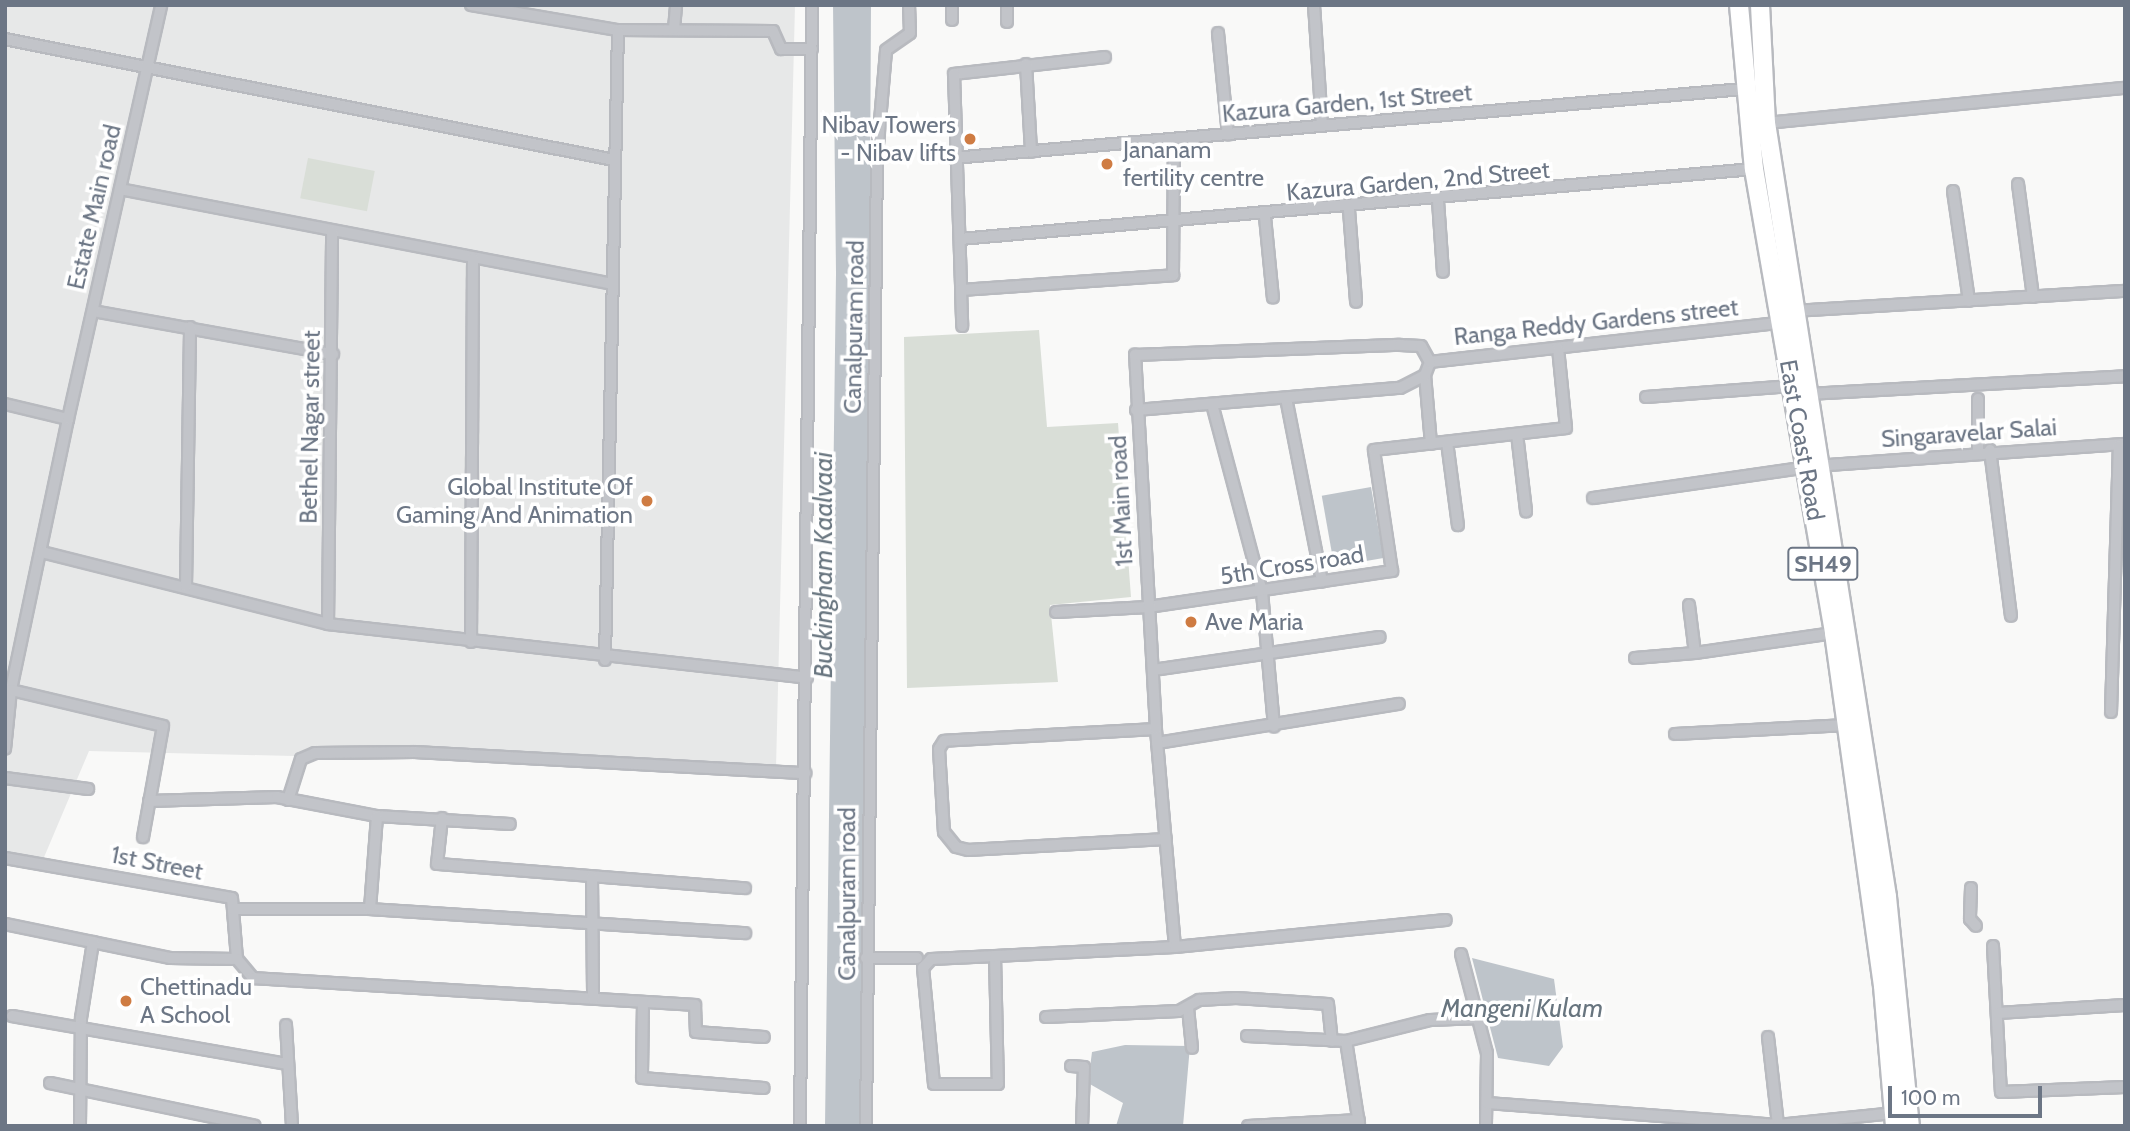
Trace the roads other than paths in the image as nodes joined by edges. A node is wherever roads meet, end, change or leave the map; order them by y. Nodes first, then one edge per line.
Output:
1 (161, 5) edge
2 (473, 5) edge
3 (676, 5) edge
4 (812, 5) edge
5 (909, 5) edge
6 (952, 5) edge
7 (1007, 5) edge
8 (1314, 5) edge
9 (1739, 5) edge
10 (1760, 5) edge
11 (952, 20) dead end
12 (1007, 22) dead end
13 (674, 29) junction
14 (618, 30) junction
15 (1218, 33) dead end
16 (5, 39) edge
17 (812, 50) junction
18 (1105, 57) dead end
19 (1026, 64) junction
20 (146, 69) junction
21 (2125, 88) edge
22 (1744, 89) junction
23 (1766, 123) junction
24 (1322, 125) junction
25 (1227, 135) junction
26 (1174, 141) junction
27 (1031, 152) junction
28 (953, 158) junction
29 (614, 160) junction
30 (1754, 169) junction
31 (2018, 184) dead end
32 (120, 189) junction
33 (1953, 191) dead end
34 (1438, 201) junction
35 (1349, 210) junction
36 (1265, 217) junction
37 (1174, 219) junction
38 (332, 231) junction
39 (960, 239) junction
40 (473, 258) junction
41 (1443, 272) dead end
42 (610, 283) junction
43 (961, 290) junction
44 (2125, 291) edge
45 (2033, 297) junction
46 (1273, 298) dead end
47 (1969, 301) junction
48 (1356, 302) dead end
49 (93, 311) junction
50 (1790, 318) junction
51 (962, 326) dead end
52 (190, 327) junction
53 (1558, 348) junction
54 (333, 354) junction
55 (1430, 362) junction
56 (1425, 375) junction
57 (2125, 376) edge
58 (1792, 386) junction
59 (1808, 394) junction
60 (1646, 397) dead end
61 (1286, 398) junction
62 (1978, 399) dead end
63 (5, 404) edge
64 (1212, 404) junction
65 (1136, 410) junction
66 (68, 419) junction
67 (1517, 434) junction
68 (1447, 442) junction
69 (1431, 444) junction
70 (2122, 445) edge
71 (1990, 450) junction
72 (1978, 451) junction
73 (1811, 467) junction
74 (1593, 498) dead end
75 (1526, 511) dead end
76 (1458, 525) dead end
77 (41, 552) junction
78 (1322, 582) junction
79 (186, 586) junction
80 (1262, 592) junction
81 (1689, 605) dead end
82 (1148, 607) junction
83 (1056, 612) dead end
84 (2011, 616) dead end
85 (328, 624) junction
86 (1834, 633) junction
87 (1380, 638) dead end
88 (471, 642) junction
89 (1695, 653) junction
90 (1272, 654) junction
91 (1634, 659) dead end
92 (605, 660) junction
93 (1153, 670) junction
94 (807, 678) junction
95 (11, 690) junction
96 (1399, 704) dead end
97 (2111, 712) dead end
98 (1847, 725) junction
99 (1274, 726) junction
100 (1156, 729) junction
101 (1675, 734) dead end
102 (1157, 743) junction
103 (5, 749) edge
104 (805, 773) junction
105 (5, 778) edge
106 (88, 789) dead end
107 (288, 800) junction
108 (149, 801) junction
109 (377, 816) junction
110 (442, 818) junction
111 (510, 824) dead end
112 (144, 837) dead end
113 (1166, 839) junction
114 (5, 858) edge
115 (592, 877) junction
116 (745, 888) dead end
117 (1971, 888) dead end
118 (233, 909) junction
119 (370, 909) junction
120 (1446, 920) dead end
121 (5, 924) edge
122 (1976, 926) dead end
123 (590, 927) junction
124 (746, 933) dead end
125 (93, 942) junction
126 (1993, 946) dead end
127 (1175, 947) junction
128 (1461, 954) dead end
129 (995, 956) junction
130 (867, 958) junction
131 (917, 958) dead end
132 (237, 959) junction
133 (593, 998) junction
134 (643, 1002) junction
135 (2125, 1005) edge
136 (1188, 1008) junction
137 (1998, 1013) junction
138 (12, 1016) dead end
139 (1046, 1017) dead end
140 (1480, 1018) junction
141 (286, 1025) dead end
142 (84, 1028) junction
143 (764, 1037) dead end
144 (1247, 1037) dead end
145 (1768, 1037) dead end
146 (1332, 1041) junction
147 (1346, 1041) junction
148 (1192, 1048) dead end
149 (288, 1064) junction
150 (1071, 1066) dead end
151 (50, 1083) dead end
152 (764, 1087) dead end
153 (2125, 1087) edge
154 (82, 1089) junction
155 (1487, 1104) junction
156 (1895, 1119) edge
157 (1359, 1123) edge
158 (1778, 1125) edge
159 (80, 1126) edge
160 (255, 1126) edge
161 (292, 1126) edge
162 (800, 1126) edge
163 (866, 1126) edge
164 (1082, 1126) edge
165 (1248, 1126) edge
166 (1486, 1126) edge
167 (1910, 1126) edge

1 - 20 street, Estate Main road
2 - 14 street
3 - 13 street
4 - 17 street, Canalpuram road
5 - 130 street, Canalpuram road
6 - 11 street
7 - 12 street
8 - 24 street
9 - 22 main road, East Coast Road / SH49
10 - 23 main road, East Coast Road / SH49
13 - 14 street
13 - 17 street
14 - 29 street
15 - 25 street
16 - 20 street
17 - 94 street, Canalpuram road
18 - 19 street
19 - 27 street
19 - 28 street
20 - 29 street
20 - 32 street, Estate Main road
21 - 23 street
22 - 24 street, Kazura Garden, 1st Street
22 - 30 main road, East Coast Road / SH49
23 - 50 main road, East Coast Road / SH49
24 - 25 street, Kazura Garden, 1st Street
25 - 26 street, Kazura Garden, 1st Street
26 - 27 street, Kazura Garden, 1st Street
26 - 37 street
27 - 28 street, Kazura Garden, 1st Street
28 - 39 street
29 - 42 street
30 - 34 street, Kazura Garden, 2nd Street
30 - 50 main road, East Coast Road / SH49
31 - 45 street
32 - 38 street
32 - 49 street, Estate Main road
33 - 47 street
34 - 35 street, Kazura Garden, 2nd Street
34 - 41 street
35 - 36 street, Kazura Garden, 2nd Street
35 - 48 street
36 - 37 street, Kazura Garden, 2nd Street
36 - 46 street
37 - 39 street, Kazura Garden, 2nd Street
37 - 43 street
38 - 40 street
38 - 54 street, Bethel Nagar street
39 - 43 street
40 - 42 street
40 - 88 street
42 - 92 street
43 - 51 street
44 - 45 street, Ranga Reddy Gardens street
45 - 47 street, Ranga Reddy Gardens street
47 - 50 street, Ranga Reddy Gardens street
49 - 52 street
49 - 66 street, Estate Main road
50 - 53 street, Ranga Reddy Gardens street
50 - 58 main road, East Coast Road / SH49
50 - 59 main road, East Coast Road / SH49
52 - 54 street
52 - 79 street
53 - 55 street, Ranga Reddy Gardens street
53 - 67 street, 5th Cross road
54 - 85 street, Bethel Nagar street
55 - 56 street, Ranga Reddy Gardens street
55 - 65 street, 1st Main road
56 - 61 street
56 - 69 street
57 - 59 street
58 - 60 street
58 - 73 main road, East Coast Road / SH49
59 - 73 main road, East Coast Road / SH49
61 - 64 street
61 - 78 street
62 - 72 street
63 - 66 street
64 - 65 street
64 - 80 street
65 - 82 street, 1st Main road
66 - 77 street, Estate Main road
67 - 68 street, 5th Cross road
67 - 75 street
68 - 69 street, 5th Cross road
68 - 76 street
69 - 78 street, 5th Cross road
70 - 71 street, Singaravelar Salai
70 - 97 street
71 - 72 street, Singaravelar Salai
71 - 84 street
72 - 73 street, Singaravelar Salai
73 - 74 street, Singaravelar Salai
73 - 86 main road, East Coast Road / SH49
73 - 167 main road, East Coast Road / SH49
77 - 79 street
77 - 95 street, Estate Main road
78 - 80 street, 5th Cross road
79 - 85 street
80 - 82 street, 5th Cross road
80 - 90 street
81 - 89 street
82 - 83 street, 5th Cross road
82 - 93 street, 1st Main road
85 - 88 street
86 - 89 street
86 - 98 main road, East Coast Road / SH49
87 - 90 street
88 - 92 street
89 - 91 street
90 - 93 street
90 - 99 street
92 - 94 street
93 - 100 street, 1st Main road
94 - 104 street, Canalpuram road
95 - 103 street, Estate Main road
95 - 108 street
96 - 99 street
98 - 101 street
98 - 156 main road, East Coast Road / SH49
99 - 102 street
100 - 102 street, 1st Main road
100 - 113 street
102 - 113 street, 1st Main road
104 - 107 street
104 - 162 street, Canalpuram road
105 - 106 street
107 - 108 street
107 - 109 street
108 - 112 street
109 - 110 street
109 - 119 street
110 - 111 street
110 - 115 street
113 - 127 street, 1st Main road
114 - 118 street, 1st Street
115 - 116 street
115 - 123 street
117 - 122 street
118 - 119 street
118 - 132 street
119 - 123 street
120 - 127 street
121 - 125 street
123 - 124 street
123 - 133 street
125 - 132 street
125 - 142 street
126 - 137 street
127 - 129 street
128 - 140 street
129 - 129 street
130 - 131 street
130 - 163 street, Canalpuram road
132 - 133 street
133 - 134 street
134 - 143 street
134 - 152 street
135 - 137 street
136 - 139 street
136 - 146 street
136 - 148 street
137 - 153 street
138 - 142 street
140 - 147 street
140 - 155 street
141 - 149 street
142 - 149 street
142 - 154 street
144 - 146 street
145 - 158 street
146 - 147 street
147 - 157 street
149 - 161 street
150 - 164 street
151 - 154 street
154 - 159 street
154 - 160 street
155 - 158 street
155 - 166 street
156 - 158 street
157 - 165 street

